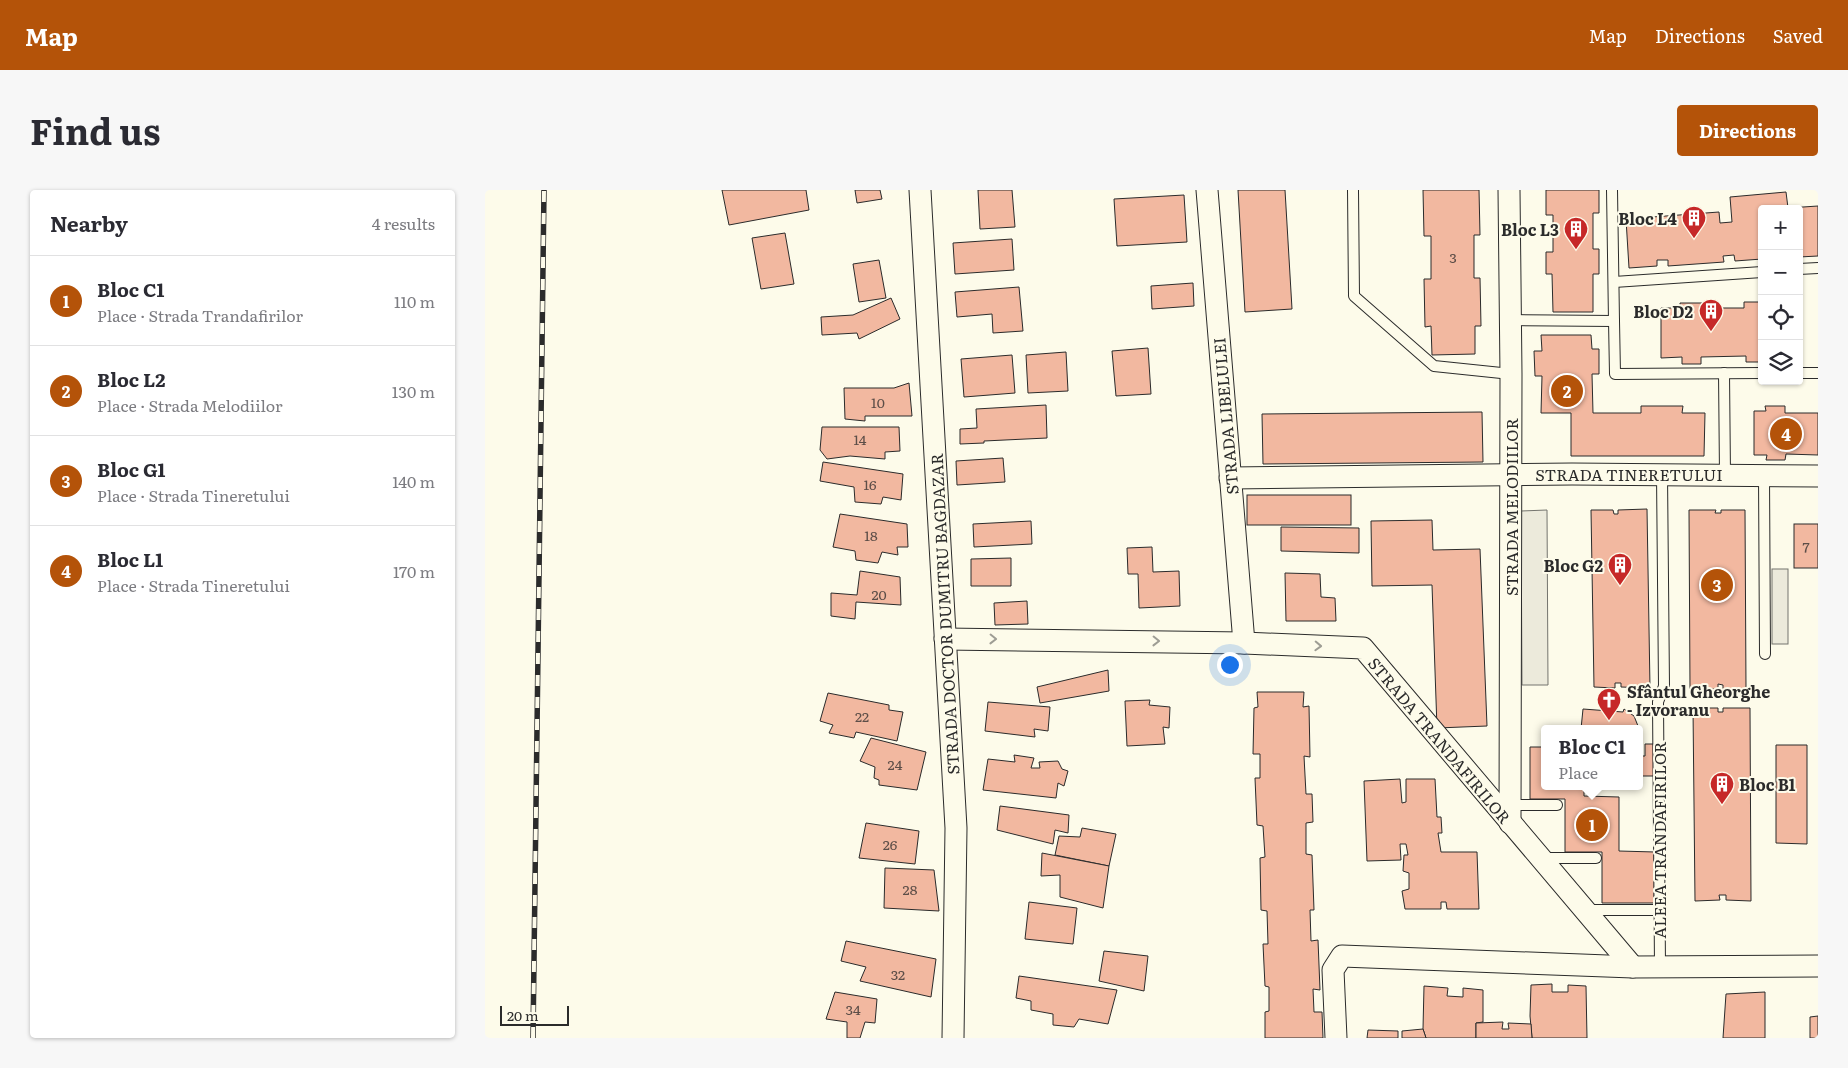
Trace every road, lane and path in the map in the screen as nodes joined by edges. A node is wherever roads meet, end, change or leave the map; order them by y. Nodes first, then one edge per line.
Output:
1 (920, 190) edge
2 (1207, 190) edge
3 (1353, 190) edge
4 (1509, 190) edge
5 (1612, 190) edge
6 (1818, 268) edge
7 (1803, 269) edge
8 (1758, 272) edge
9 (1614, 282) junction
10 (1509, 320) junction
11 (1614, 321) junction
12 (1724, 373) junction
13 (1758, 373) edge
14 (1803, 373) edge
15 (1818, 373) edge
16 (1511, 374) junction
17 (1511, 474) junction
18 (1662, 474) junction
19 (1725, 475) junction
20 (1764, 475) junction
21 (1818, 476) edge
22 (1231, 478) junction
23 (945, 639) junction
24 (1244, 643) junction
25 (1765, 654) dead end
26 (1557, 805) dead end
27 (1510, 814) junction
28 (1540, 858) junction
29 (1596, 858) dead end
30 (1584, 910) junction
31 (1660, 910) junction
32 (1818, 966) edge
33 (1660, 967) junction
34 (1633, 968) junction
35 (953, 1038) edge
36 (1336, 1038) edge

1 - 23 street, STRADA DOCTOR DUMITRU BAGDAZAR
2 - 22 street, STRADA LIBELULEI
3 - 16 lane
4 - 10 street, STRADA MELODIILOR
5 - 9 lane
6 - 7 lane
8 - 9 lane
9 - 11 lane
10 - 11 lane
10 - 16 street, STRADA MELODIILOR
11 - 12 lane
12 - 13 lane
12 - 19 lane
14 - 15 lane
16 - 17 street, STRADA MELODIILOR
17 - 18 street, STRADA TINERETULUI
17 - 22 street, STRADA TINERETULUI
17 - 27 street, STRADA MELODIILOR
18 - 19 street, STRADA TINERETULUI
18 - 31 lane, ALEEA TRANDAFIRILOR
19 - 20 street, STRADA TINERETULUI
20 - 21 street, STRADA TINERETULUI
20 - 25 lane
22 - 24 street, STRADA LIBELULEI
23 -> 24 street, STRADA TRANDAFIRILOR
23 - 35 street, STRADA DOCTOR DUMITRU BAGDAZAR
24 -> 27 street, STRADA TRANDAFIRILOR
26 - 27 lane
27 - 28 street, STRADA TRANDAFIRILOR
28 - 29 lane
28 - 30 street, STRADA TRANDAFIRILOR
30 - 31 lane
30 - 34 street, STRADA TRANDAFIRILOR
31 - 33 lane, ALEEA TRANDAFIRILOR
32 - 33 street
33 - 34 street
34 - 36 street

